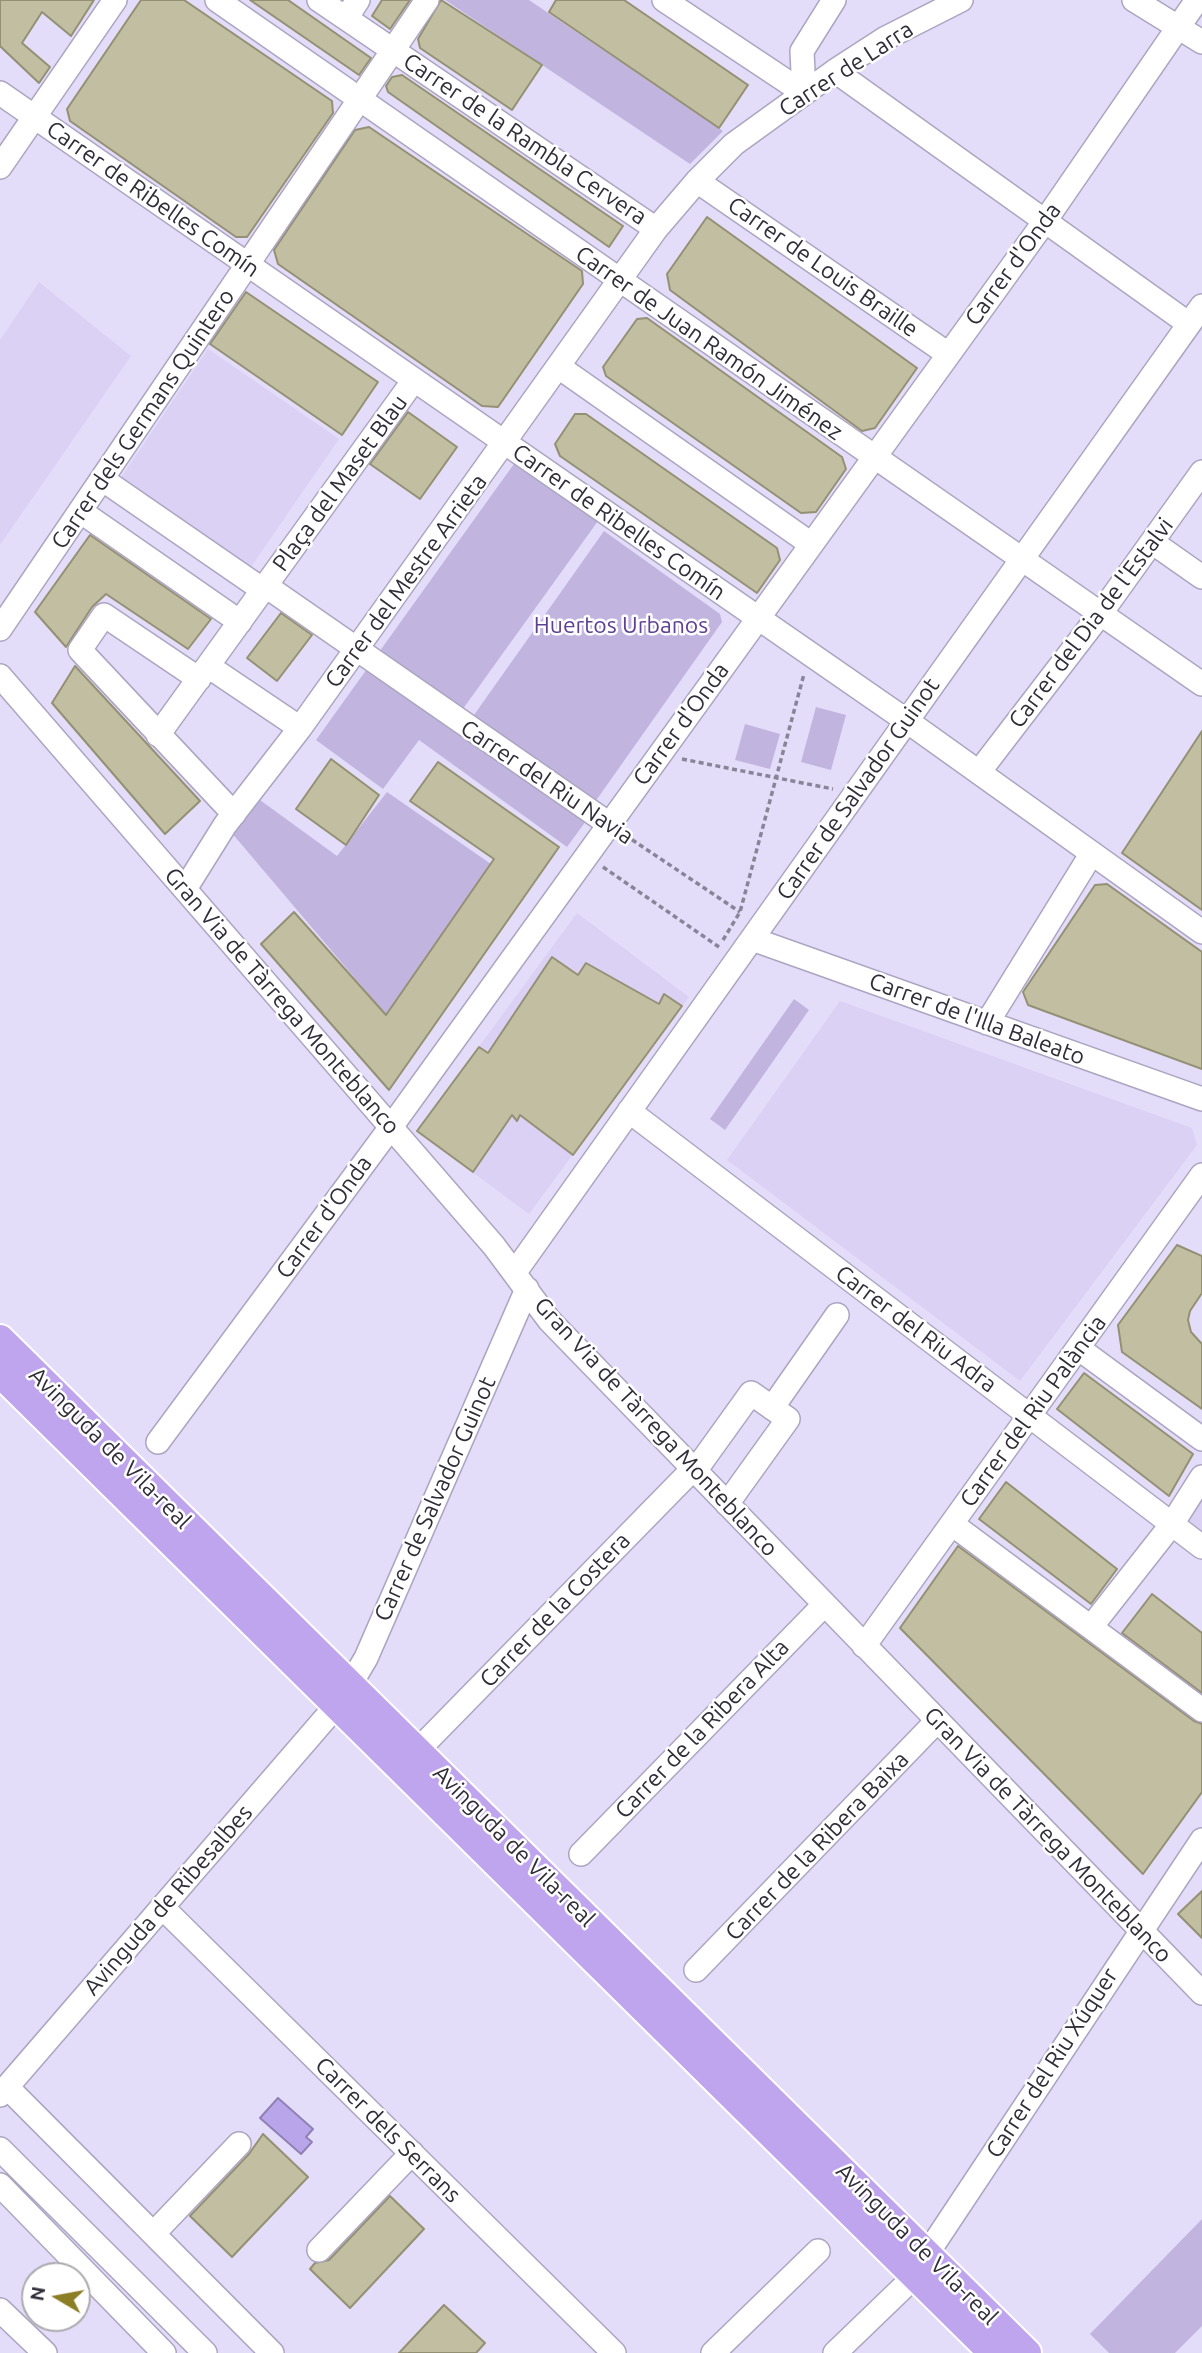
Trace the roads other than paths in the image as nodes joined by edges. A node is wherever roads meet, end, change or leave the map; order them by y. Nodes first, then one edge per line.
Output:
1 (115, 0) edge
2 (216, 0) edge
3 (319, 0) edge
4 (428, 0) edge
5 (835, 0) edge
6 (961, 0) edge
7 (1134, 0) edge
8 (1196, 0) edge
9 (672, 2) edge
10 (352, 9) edge
11 (1177, 27) junction
12 (1202, 43) edge
13 (394, 50) junction
14 (835, 71) junction
15 (0, 93) edge
16 (804, 93) junction
17 (360, 98) junction
18 (34, 117) junction
19 (734, 144) joint
20 (0, 167) edge
21 (697, 181) junction
22 (1045, 221) junction
23 (656, 229) junction
24 (247, 265) junction
25 (621, 282) junction
26 (1196, 315) edge
27 (948, 354) junction
28 (559, 368) junction
29 (414, 380) junction
30 (505, 443) junction
31 (873, 458) junction
32 (1202, 472) edge
33 (102, 478) junction
34 (80, 511) junction
35 (1152, 542) junction
36 (811, 544) junction
37 (1023, 558) junction
38 (1202, 577) edge
39 (264, 588) junction
40 (1101, 613) junction
41 (758, 618) junction
42 (240, 622) junction
43 (0, 629) edge
44 (355, 651) junction
45 (203, 673) junction
46 (0, 676) edge
47 (1202, 684) edge
48 (907, 721) junction
49 (300, 728) junction
50 (158, 735) junction
51 (979, 772) junction
52 (234, 814) junction
53 (617, 830) junction
54 (1092, 853) junction
55 (185, 889) junction
56 (1202, 932) edge
57 (752, 939) junction
58 (987, 1023) junction
59 (1202, 1099) edge
60 (629, 1111) junction
61 (391, 1127) junction
62 (1202, 1175) edge
63 (521, 1281) junction
64 (837, 1315) dead end
65 (0, 1339) edge
66 (1078, 1349) junction
67 (0, 1373) edge
68 (772, 1408) junction
69 (1029, 1416) junction
70 (1202, 1439) edge
71 (158, 1442) dead end
72 (694, 1470) junction
73 (1202, 1477) edge
74 (727, 1504) junction
75 (952, 1524) junction
76 (1172, 1524) junction
77 (1202, 1547) edge
78 (824, 1605) junction
79 (1091, 1628) junction
80 (864, 1646) junction
81 (343, 1696) junction
82 (1202, 1710) edge
83 (937, 1721) junction
84 (417, 1751) junction
85 (1202, 1840) edge
86 (581, 1854) dead end
87 (162, 1907) junction
88 (1140, 1929) junction
89 (696, 1970) dead end
90 (1202, 1993) edge
91 (4, 2091) edge
92 (239, 2144) dead end
93 (0, 2149) edge
94 (412, 2153) junction
95 (0, 2185) edge
96 (153, 2233) junction
97 (319, 2250) dead end
98 (818, 2251) dead end
99 (921, 2265) junction
100 (0, 2310) edge
101 (45, 2353) edge
102 (164, 2353) edge
103 (205, 2353) edge
104 (272, 2353) edge
105 (614, 2353) edge
106 (713, 2353) edge
107 (835, 2353) edge
108 (993, 2353) edge
109 (1027, 2353) edge

1 - 18 street
2 - 17 street, Carrer de Juan Ramón Jiménez
3 - 10 street, Carrer de la Rambla Cervera
4 - 13 street, Carrer dels Germans Quintero
5 - 16 street
6 - 14 street, Carrer de Larra
7 - 11 street
8 - 11 street, Carrer d'Onda
9 - 16 street
10 - 13 street, Carrer de la Rambla Cervera
11 - 12 street
11 - 22 street, Carrer d'Onda
13 - 17 street, Carrer dels Germans Quintero
13 - 23 street, Carrer de la Rambla Cervera
14 - 16 street, Carrer de Larra
14 - 22 street
15 - 18 street, Carrer de Ribelles Comín
16 - 19 street, Carrer de Larra
17 - 24 street, Carrer dels Germans Quintero
17 - 25 street, Carrer de Juan Ramón Jiménez
18 - 20 street
18 - 24 street, Carrer de Ribelles Comín
19 - 21 street, Carrer del Mestre Arrieta
21 - 23 street, Carrer del Mestre Arrieta
21 - 27 street, Carrer de Louis Braille
22 - 26 street
22 - 27 street, Carrer d'Onda
23 - 25 street, Carrer del Mestre Arrieta
24 - 29 street, Carrer de Ribelles Comín
24 - 33 street, Carrer dels Germans Quintero
25 - 28 street, Carrer del Mestre Arrieta
25 - 31 street, Carrer de Juan Ramón Jiménez
26 - 37 street, Carrer de Salvador Guinot
27 - 31 street, Carrer d'Onda
28 - 30 street, Carrer del Mestre Arrieta
28 - 36 street
29 - 30 street, Carrer de Ribelles Comín
29 - 39 street, Plaça del Maset Blau
30 - 41 street, Carrer de Ribelles Comín
30 - 44 street, Carrer del Mestre Arrieta
31 - 36 street, Carrer d'Onda
31 - 37 street, Carrer de Juan Ramón Jiménez
32 - 35 street, Carrer del Dia de l'Estalvi
33 - 34 street, Carrer dels Germans Quintero
33 - 39 street, Plaça del Maset Blau
34 - 42 street
34 - 43 street, Carrer dels Germans Quintero
35 - 38 street
35 - 40 street, Carrer del Dia de l'Estalvi
36 - 41 street, Carrer d'Onda
37 - 40 street, Carrer de Juan Ramón Jiménez
37 - 48 street, Carrer de Salvador Guinot
39 - 42 street, Plaça del Maset Blau
39 - 44 street, Plaça del Maset Blau
40 - 47 street, Carrer de Juan Ramón Jiménez
40 - 51 street, Carrer del Dia de l'Estalvi
41 - 48 street, Carrer de Ribelles Comín
41 - 53 street, Carrer d'Onda
42 - 45 street, Plaça del Maset Blau
44 - 49 street, Carrer del Mestre Arrieta
44 - 53 street, Carrer del Riu Navia
45 - 49 street
45 - 50 street, Plaça del Maset Blau
45 - 50 street
46 - 55 street, Gran Via de Tàrrega Monteblanco
48 - 51 street, Carrer de Ribelles Comín
48 - 57 street, Carrer de Salvador Guinot
49 - 52 street, Carrer del Mestre Arrieta
50 - 52 street
51 - 54 street, Carrer de Ribelles Comín
52 - 55 street, Carrer del Mestre Arrieta
53 - 61 street, Carrer d'Onda
54 - 56 street, Carrer de Ribelles Comín
54 - 58 street
55 - 61 street, Gran Via de Tàrrega Monteblanco
57 - 58 street, Carrer de l'Illa Baleato
57 - 60 street, Carrer de Salvador Guinot
58 - 59 street, Carrer de l'Illa Baleato
60 - 63 street, Carrer de Salvador Guinot
60 - 69 street, Carrer del Riu Adra
61 - 63 street, Gran Via de Tàrrega Monteblanco
61 - 71 street, Carrer d'Onda
62 - 66 street, Carrer del Riu Palància
63 - 72 street, Gran Via de Tàrrega Monteblanco
63 - 81 street, Carrer de Salvador Guinot
64 - 68 street
65 - 81 main road, Avinguda de Vila-real
66 - 69 street, Carrer del Riu Palància
66 - 70 street
67 - 81 main road, Avinguda de Vila-real
68 - 72 street, Carrer de la Costera
68 - 74 street
69 - 75 street, Carrer del Riu Palància
69 - 76 street, Carrer del Riu Adra
72 - 74 street, Gran Via de Tàrrega Monteblanco
72 - 84 street, Carrer de la Costera
73 - 76 street
74 - 78 street, Gran Via de Tàrrega Monteblanco
75 - 79 street
75 - 80 street, Carrer del Riu Palància
76 - 77 street, Carrer del Riu Adra
76 - 79 street
78 - 80 street, Gran Via de Tàrrega Monteblanco
78 - 86 street, Carrer de la Ribera Alta
79 - 82 street
80 - 83 street, Gran Via de Tàrrega Monteblanco
81 - 84 main road, Avinguda de Vila-real
81 - 87 street, Avinguda de Ribesalbes
81 - 99 main road, Avinguda de Vila-real
83 - 88 street, Gran Via de Tàrrega Monteblanco
83 - 89 street, Carrer de la Ribera Baixa
84 - 99 main road, Avinguda de Vila-real
85 - 88 street, Carrer del Riu Xúquer
87 - 91 street, Avinguda de Ribesalbes
87 - 94 street, Carrer dels Serrans
88 - 90 street, Gran Via de Tàrrega Monteblanco
88 - 99 street, Carrer del Riu Xúquer
91 - 96 street
92 - 96 street
93 - 103 street
94 - 97 street
94 - 105 street, Carrer dels Serrans
95 - 102 street
96 - 104 street
98 - 106 street
99 - 107 street, Carrer del Riu Xúquer
99 - 108 main road, Avinguda de Vila-real
99 - 109 main road, Avinguda de Vila-real
100 - 101 street

